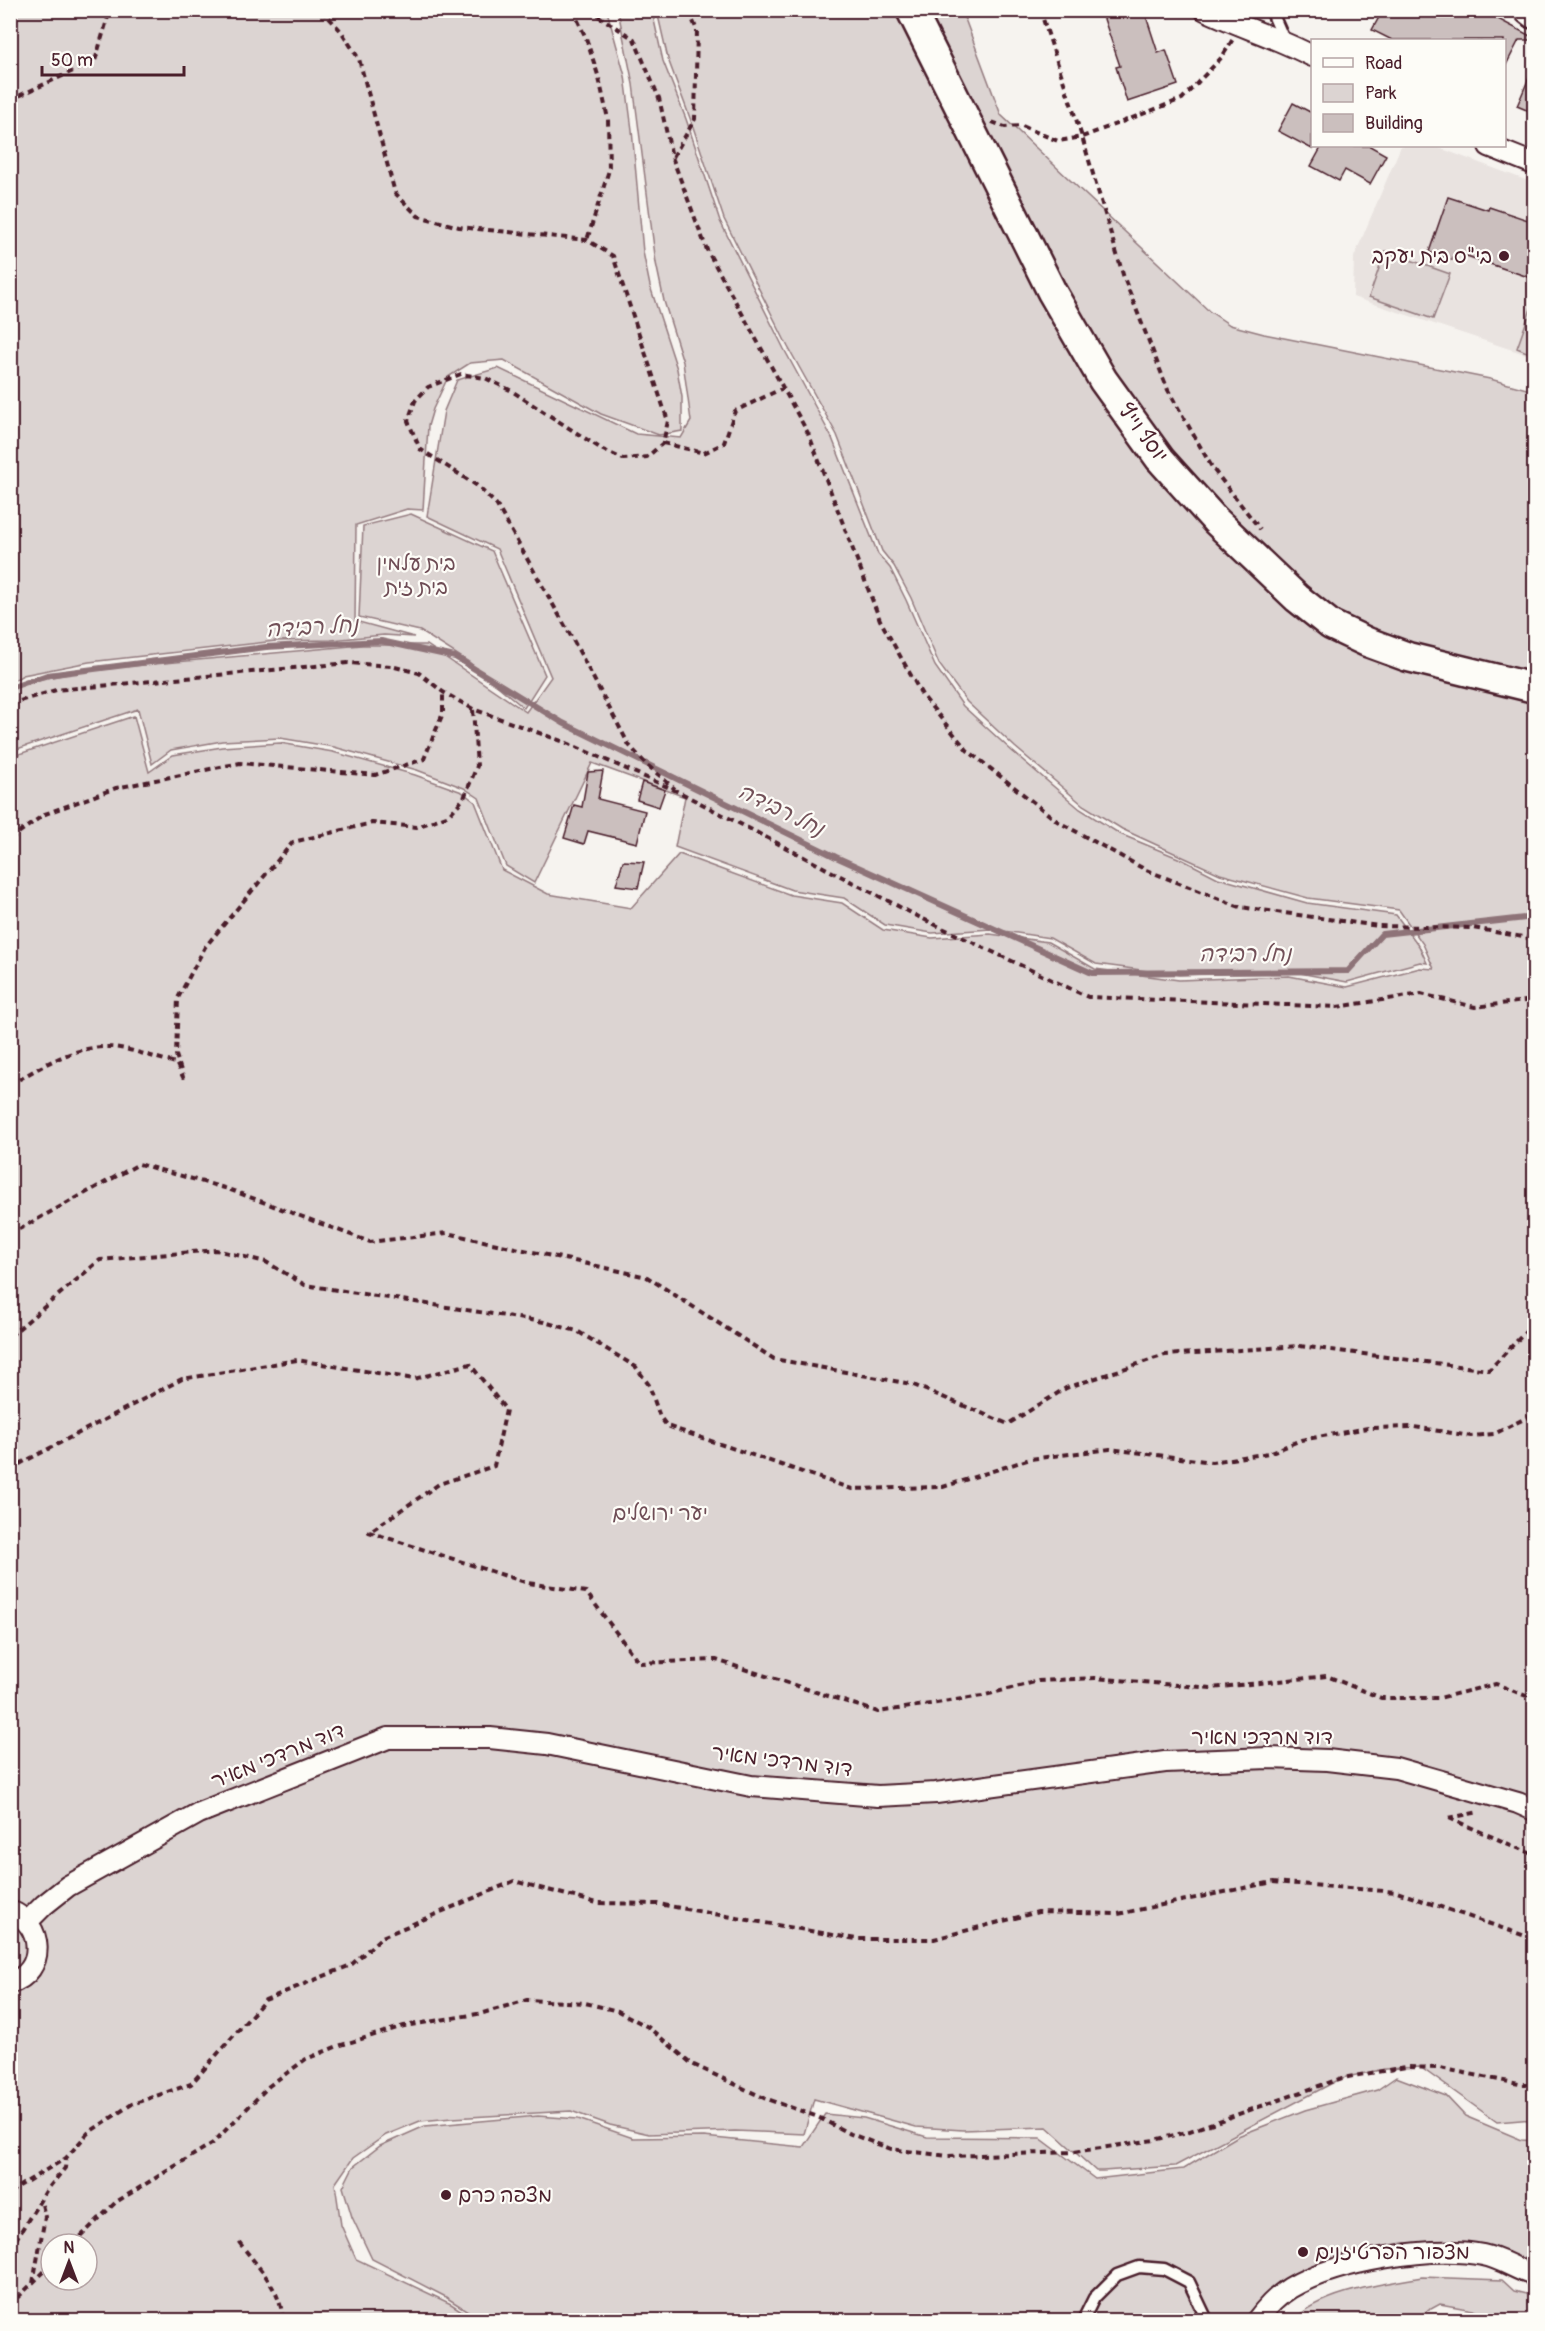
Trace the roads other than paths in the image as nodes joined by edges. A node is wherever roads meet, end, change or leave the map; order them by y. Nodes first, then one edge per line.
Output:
1 (911, 10) edge
2 (1206, 10) edge
3 (1271, 10) edge
4 (1529, 10) edge
5 (1534, 14) edge
6 (1285, 42) junction
7 (1311, 55) edge
8 (1492, 147) edge
9 (1534, 164) edge
10 (1534, 688) edge
11 (1534, 1810) edge
12 (10, 1911) edge
13 (28, 1921) junction
14 (10, 1983) edge
15 (1534, 2275) edge
16 (1083, 2320) edge
17 (1207, 2320) edge
18 (1257, 2320) edge

1 - 10 main road, יוסף וייץ
2 - 6 street
3 - 6 lane
4 - 5 main road
6 - 7 street
8 - 9 street
11 - 13 street, דוד מרדכי מאיר
12 - 13 street
13 - 14 street
15 - 18 street
16 - 17 lane

